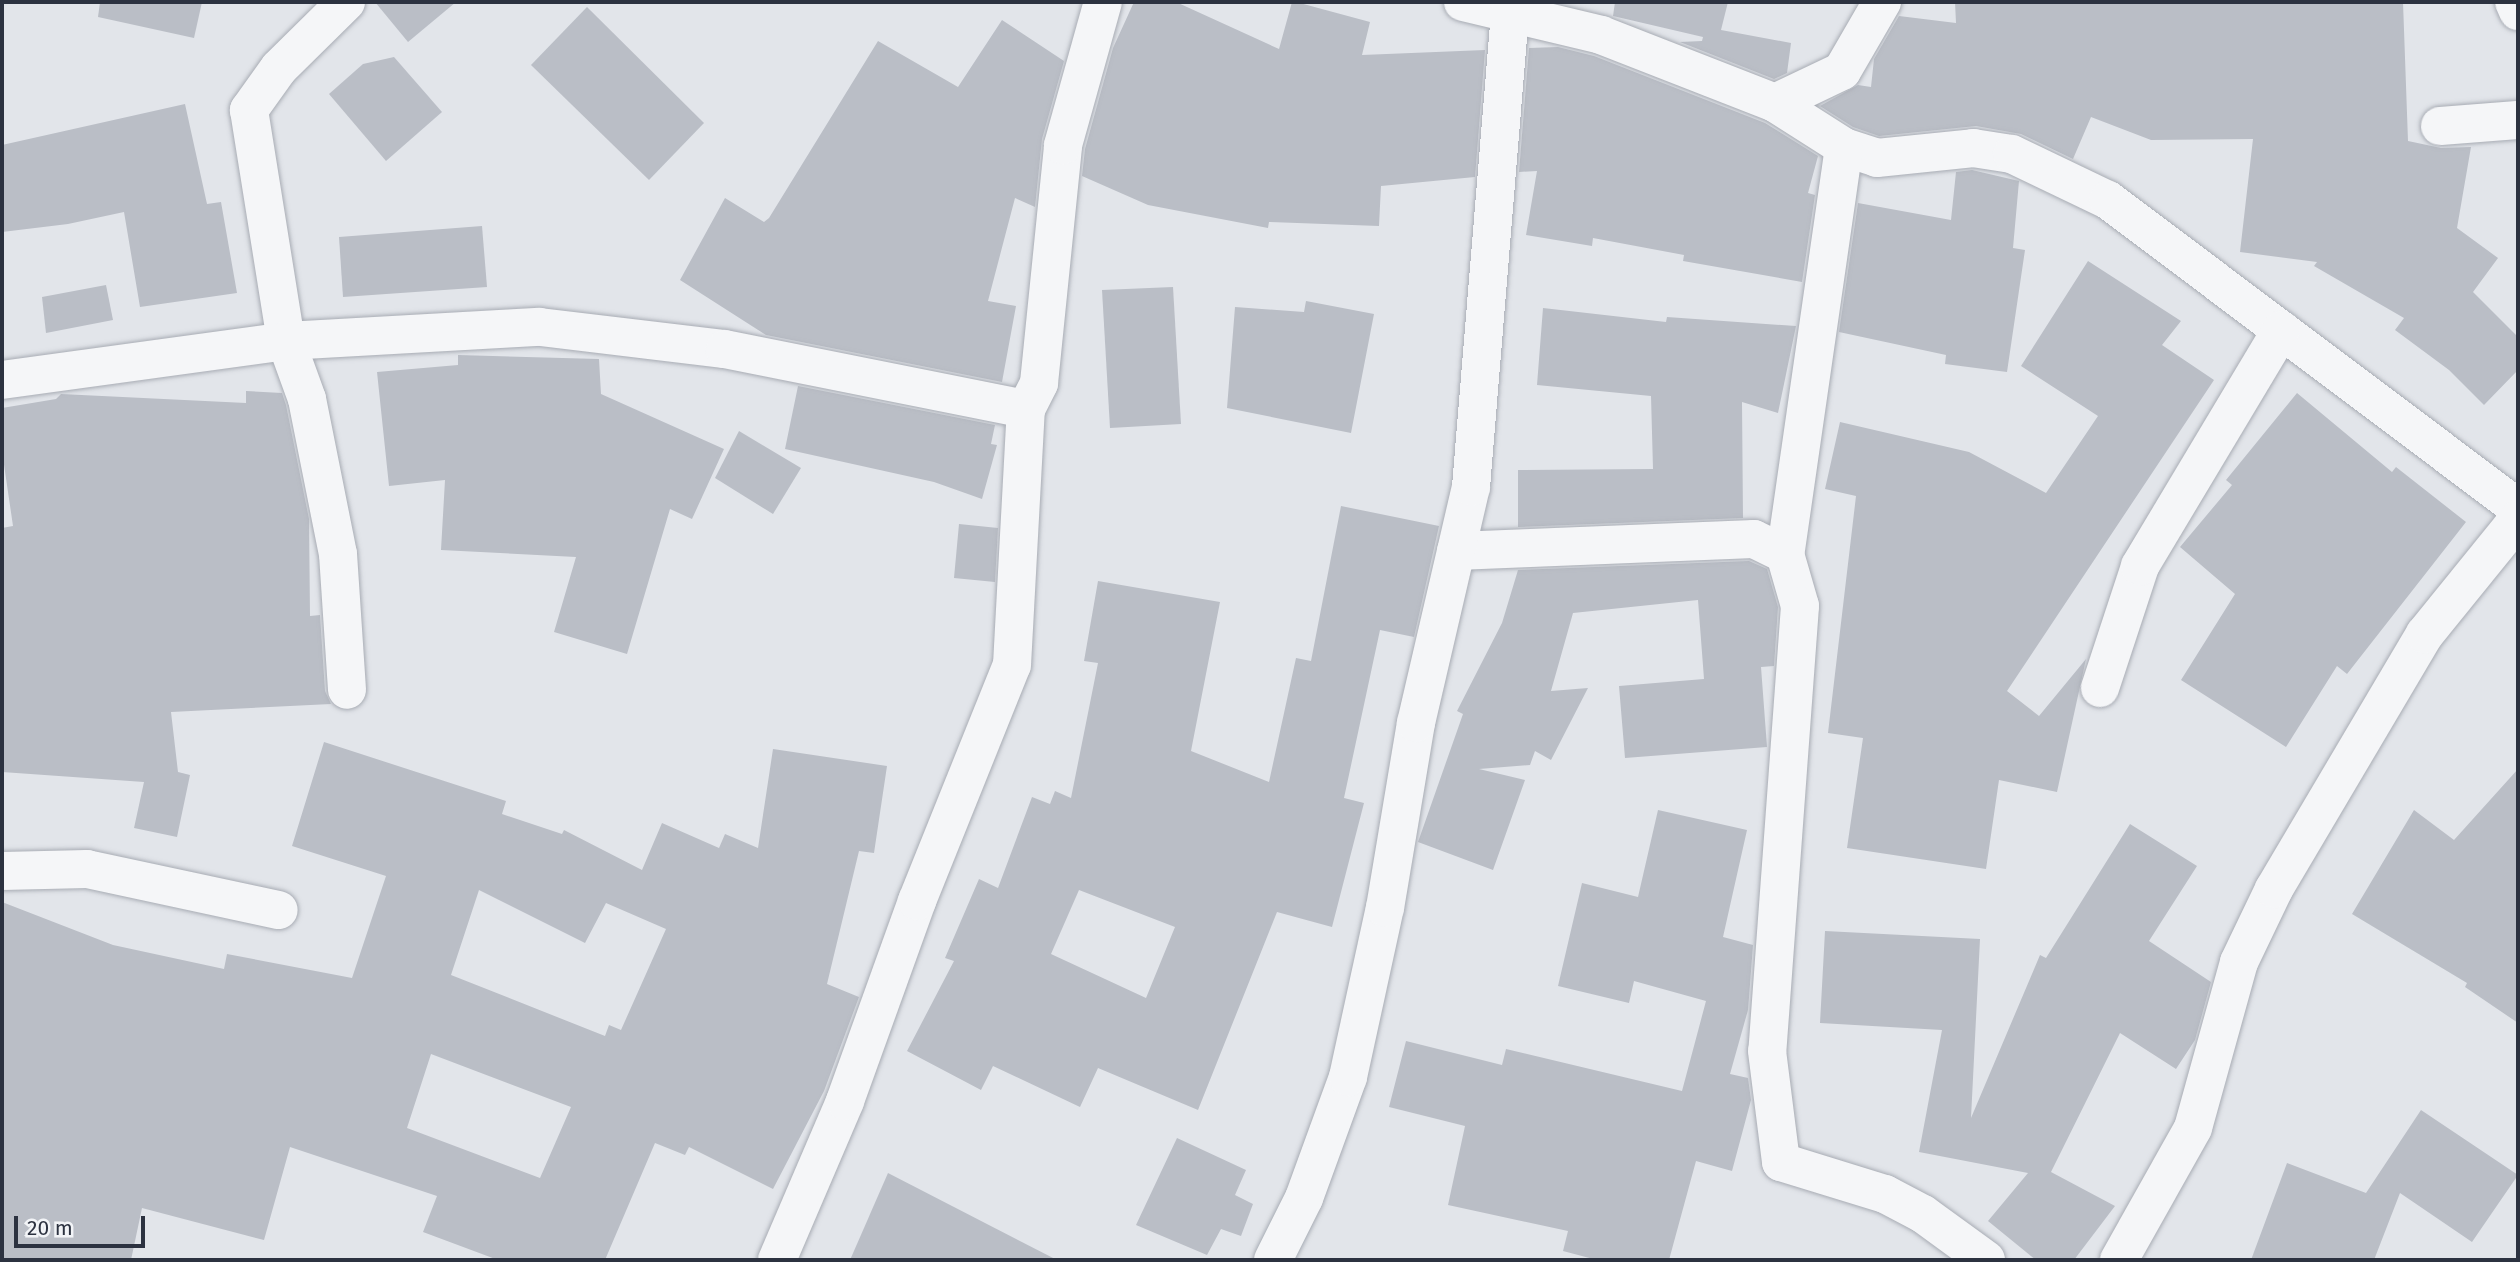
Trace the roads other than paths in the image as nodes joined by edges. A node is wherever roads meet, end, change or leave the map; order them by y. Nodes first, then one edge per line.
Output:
1 (346, 2) edge
2 (1103, 2) edge
3 (1463, 2) edge
4 (1882, 2) edge
5 (2514, 2) edge
6 (2518, 10) edge
7 (1510, 12) junction
8 (1775, 103) junction
9 (2518, 120) edge
10 (2440, 126) dead end
11 (1844, 147) junction
12 (2281, 330) junction
13 (286, 341) junction
14 (2, 380) edge
15 (1026, 409) junction
16 (2518, 508) edge
17 (2518, 519) edge
18 (1456, 551) junction
19 (1785, 554) junction
20 (2100, 688) dead end
21 (347, 690) dead end
22 (2, 870) edge
23 (279, 910) dead end
24 (777, 1260) edge
25 (1273, 1260) edge
26 (1986, 1260) edge
27 (2119, 1260) edge

1 - 13 street
2 - 15 street
3 - 7 street
4 - 8 street
5 - 6 street
7 - 8 street
7 - 18 street
8 - 11 street
9 - 10 street
11 - 12 street
11 - 19 street
12 - 16 street
12 - 20 street
13 - 14 street
13 - 15 street
13 - 21 street
15 - 24 street
17 - 27 street
18 - 19 street
18 - 25 street
19 - 26 street
22 - 23 street

